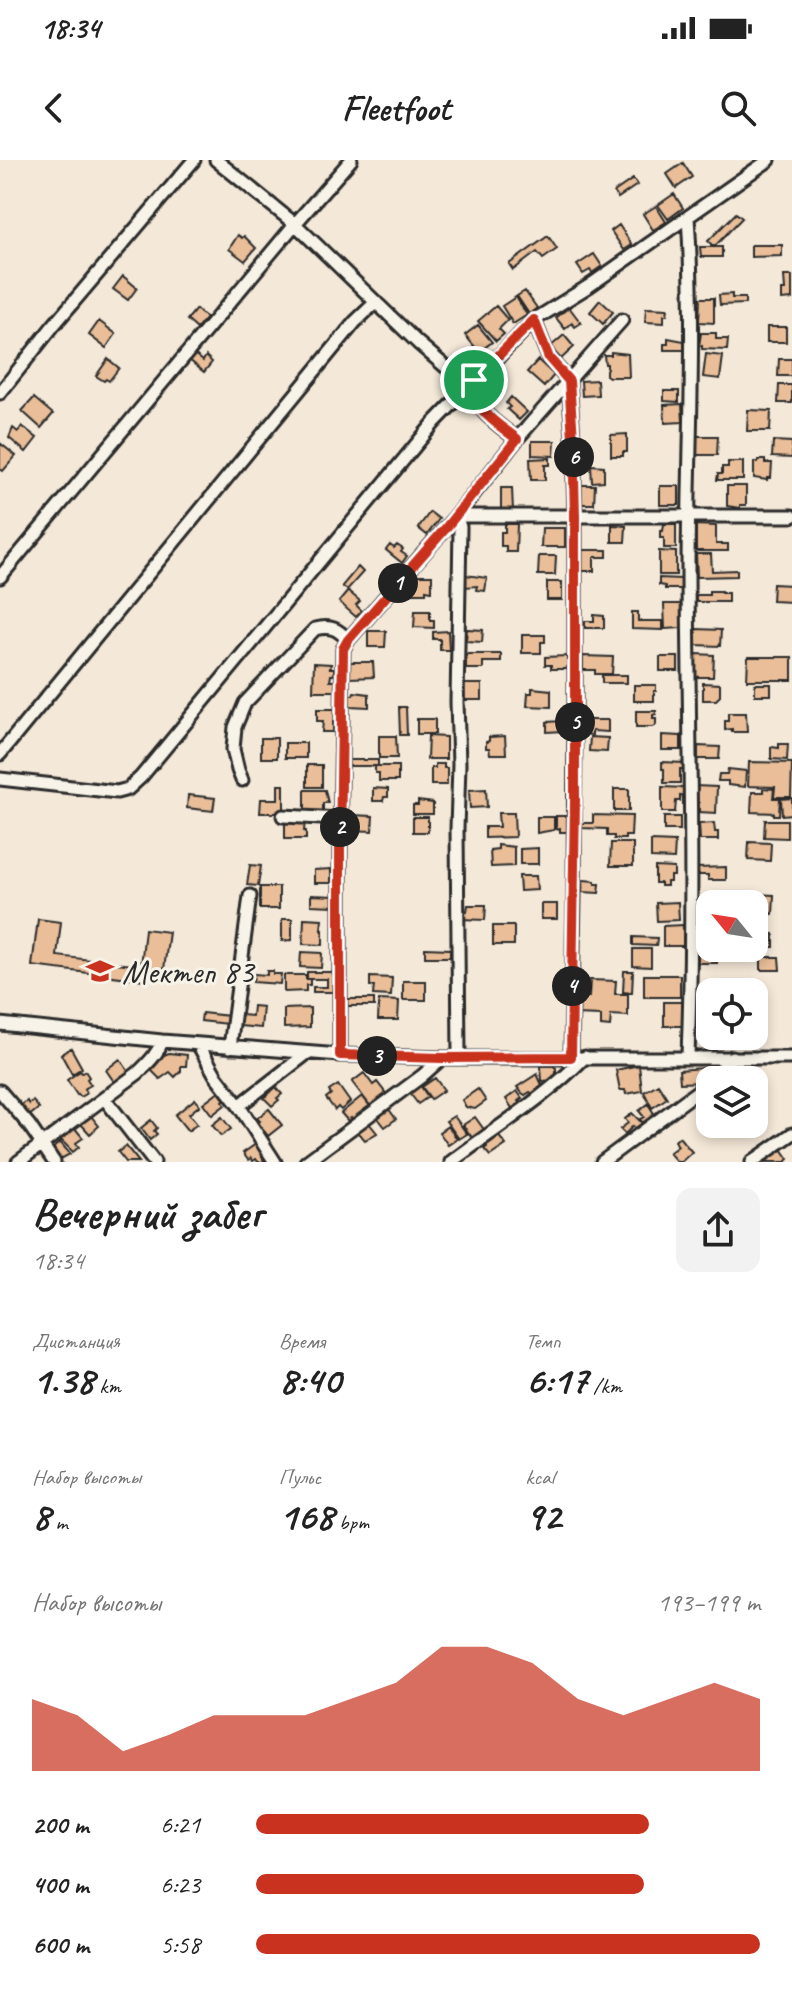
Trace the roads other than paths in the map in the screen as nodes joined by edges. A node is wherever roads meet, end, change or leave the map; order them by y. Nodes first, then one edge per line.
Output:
1 (194, 160) edge
2 (216, 160) edge
3 (351, 160) edge
4 (769, 160) edge
5 (688, 217) junction
6 (295, 224) junction
7 (376, 302) junction
8 (534, 320) junction
9 (622, 320) dead end
10 (474, 380) junction
11 (569, 381) junction
12 (0, 393) edge
13 (517, 439) junction
14 (456, 516) junction
15 (689, 516) junction
16 (792, 516) edge
17 (575, 517) junction
18 (0, 577) edge
19 (348, 640) junction
20 (0, 754) edge
21 (0, 779) edge
22 (242, 780) dead end
23 (283, 816) dead end
24 (341, 819) junction
25 (250, 896) dead end
26 (0, 1024) edge
27 (162, 1041) junction
28 (198, 1044) junction
29 (230, 1047) junction
30 (306, 1054) junction
31 (340, 1055) junction
32 (459, 1056) junction
33 (688, 1056) junction
34 (571, 1057) junction
35 (585, 1057) junction
36 (732, 1057) junction
37 (442, 1058) junction
38 (792, 1058) edge
39 (724, 1066) edge
40 (0, 1091) edge
41 (696, 1093) edge
42 (105, 1099) junction
43 (239, 1106) junction
44 (792, 1134) edge
45 (42, 1146) junction
46 (611, 1159) edge
47 (18, 1162) edge
48 (54, 1162) edge
49 (154, 1162) edge
50 (275, 1162) edge
51 (306, 1162) edge
52 (451, 1162) edge
53 (752, 1162) edge

1 - 12 street
2 - 6 street
3 - 6 street
4 - 5 street
5 - 8 street
5 - 15 street
6 - 7 street
6 - 18 street
7 - 10 street
7 - 20 street
8 - 10 street
8 - 11 street
9 - 11 street
10 - 13 street
10 - 21 street
11 - 13 street
11 - 17 street
13 - 14 street
14 - 17 street
14 - 19 street
14 - 32 street
15 - 16 street
15 - 17 street
15 - 33 street
17 - 34 street
19 - 22 street
19 - 24 street
23 - 24 street
24 - 31 street
25 - 29 street
26 - 27 street
27 - 28 street
27 - 42 street
28 - 29 street
28 - 43 street
29 - 30 street
30 - 31 street
30 - 43 street
31 - 37 street
32 - 34 street
32 - 37 street
33 - 35 street
33 - 36 street
34 - 35 street
35 - 52 street
36 - 38 street
36 - 39 street
37 - 51 street
40 - 45 street
41 - 46 street
42 - 45 street
42 - 49 street
43 - 50 street
44 - 53 street
45 - 47 street
45 - 48 street

